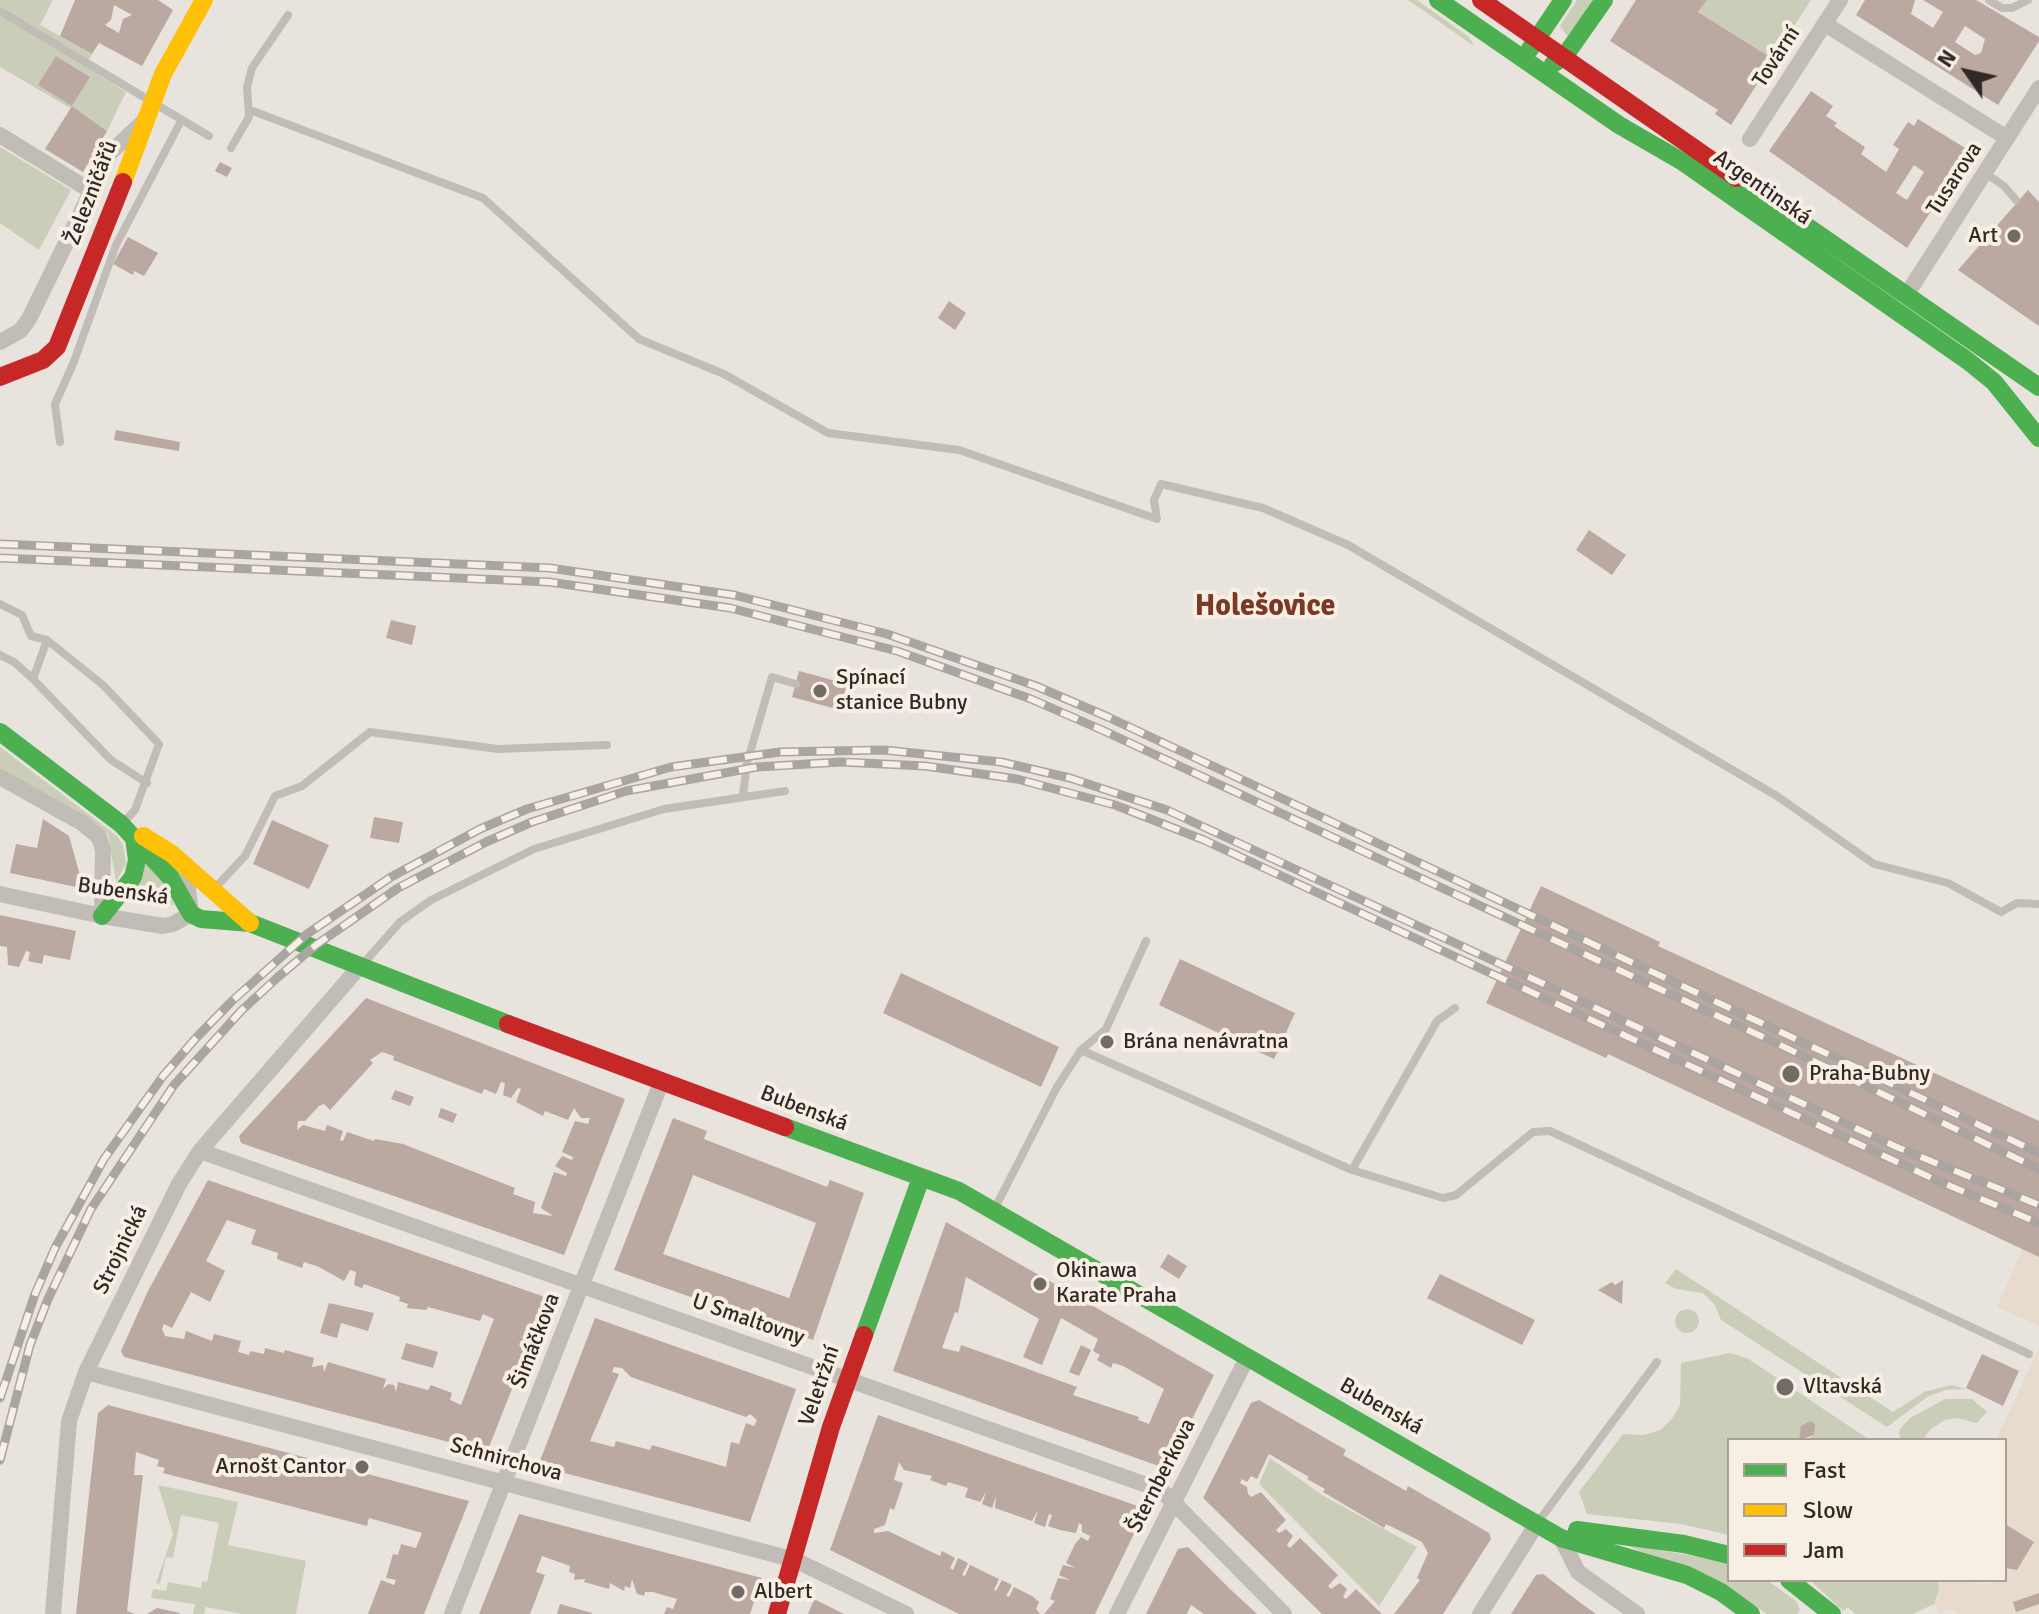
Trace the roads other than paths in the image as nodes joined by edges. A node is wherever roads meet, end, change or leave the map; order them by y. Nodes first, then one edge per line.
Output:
1 (204, 0) edge
2 (1438, 0) edge
3 (1481, 0) edge
4 (1563, 0) edge
5 (1604, 0) edge
6 (1840, 0) edge
7 (1989, 0) edge
8 (2030, 0) edge
9 (2039, 5) edge
10 (0, 11) edge
11 (288, 15) dead end
12 (1825, 24) junction
13 (1538, 39) junction
14 (1564, 57) junction
15 (1528, 64) junction
16 (2039, 88) edge
17 (152, 102) junction
18 (250, 110) junction
19 (145, 120) junction
20 (181, 121) junction
21 (0, 135) edge
22 (209, 136) dead end
23 (2007, 138) junction
24 (1750, 139) dead end
25 (231, 148) dead end
26 (1985, 173) junction
27 (91, 191) junction
28 (2016, 200) dead end
29 (1907, 294) junction
30 (0, 342) edge
31 (0, 377) edge
32 (2039, 387) edge
33 (2039, 438) edge
34 (60, 442) dead end
35 (0, 604) edge
36 (47, 640) junction
37 (0, 655) edge
38 (33, 679) junction
39 (796, 684) dead end
40 (0, 732) edge
41 (607, 745) dead end
42 (0, 777) edge
43 (147, 783) junction
44 (785, 791) dead end
45 (743, 795) junction
46 (128, 831) junction
47 (172, 854) junction
48 (212, 891) junction
49 (0, 894) edge
50 (2039, 904) edge
51 (191, 914) junction
52 (102, 916) junction
53 (250, 923) junction
54 (1146, 941) dead end
55 (361, 965) junction
56 (1455, 1008) dead end
57 (1081, 1050) junction
58 (661, 1083) junction
59 (200, 1151) junction
60 (1352, 1170) junction
61 (921, 1178) junction
62 (995, 1209) junction
63 (581, 1285) junction
64 (2029, 1354) dead end
65 (1247, 1358) junction
66 (1657, 1362) dead end
67 (86, 1372) junction
68 (848, 1378) junction
69 (505, 1482) junction
70 (1174, 1501) junction
71 (1538, 1522) junction
72 (1561, 1538) junction
73 (1727, 1555) edge
74 (795, 1560) junction
75 (1780, 1582) edge
76 (1792, 1582) edge
77 (1750, 1613) edge
78 (53, 1614) edge
79 (452, 1614) edge
80 (777, 1614) edge
81 (906, 1614) edge
82 (1117, 1614) edge
83 (1284, 1614) edge
84 (1480, 1614) edge
85 (1637, 1614) edge
86 (1806, 1614) edge
87 (1832, 1614) edge

1 - 17 main road, Železničářů
2 - 15 main road, Argentinská
3 - 13 main road, Argentinská
4 - 13 main road
5 - 14 main road
6 - 12 street, Tovární
7 - 8 lane
8 - 9 lane
10 - 17 lane
11 - 18 lane
12 - 23 street
12 - 24 street, Tovární
13 - 14 main road, Argentinská
13 - 15 main road
14 - 15 main road
14 - 29 main road, Argentinská
15 - 33 main road, Argentinská
16 - 23 street, Tusarova
17 - 19 main road, Železničářů
17 - 20 lane
18 - 25 lane
18 - 50 lane
19 - 27 street
19 - 31 main road, Železničářů
20 - 22 lane
20 - 34 lane
21 - 27 street
23 - 26 street, Tusarova
26 - 28 lane
26 - 29 street, Tusarova
27 - 30 street
29 - 32 main road, Argentinská
35 - 36 lane
36 - 38 lane
36 - 43 lane
37 - 38 lane
38 - 43 lane
39 - 45 lane
40 - 46 main road
41 - 48 lane
42 - 52 street
43 - 46 lane
44 - 45 lane
45 - 55 lane
46 - 47 main road
46 - 51 main road
46 - 52 main road
47 - 48 main road
47 - 51 street
48 - 53 main road
49 - 52 street, Bubenská
51 - 52 street, Bubenská
51 - 53 main road, Bubenská
53 - 55 main road, Bubenská
54 - 57 lane
55 - 58 main road, Bubenská
55 - 59 street, Strojnická
56 - 60 lane
57 - 60 lane
57 - 62 lane
58 - 61 main road, Bubenská
58 - 63 street, Šimáčkova
59 - 63 street, U Smaltovny
59 - 67 street, Strojnická
60 - 64 lane
61 - 62 main road, Bubenská
61 - 68 main road, Veletržní
62 - 65 main road, Bubenská
63 - 68 street, U Smaltovny
63 - 69 street, Šimáčkova
65 - 70 street, Šternberkova
65 - 71 main road, Bubenská
66 - 71 lane
67 - 69 street, Schnirchova
67 - 78 street, Strojnická
68 - 70 street, U Smaltovny
68 - 74 main road, Veletržní
69 - 74 street, Schnirchova
69 - 79 street, Šimáčkova
70 - 82 street, Šternberkova
70 - 83 street, U Smaltovny
71 - 72 main road, Bubenská
71 - 73 main road, Bubenská
71 - 84 street
72 - 77 main road, Bubenská
72 - 85 street, Bubenská
74 - 80 main road, Veletržní
74 - 81 street, Schnirchova
75 - 86 main road
76 - 87 main road

